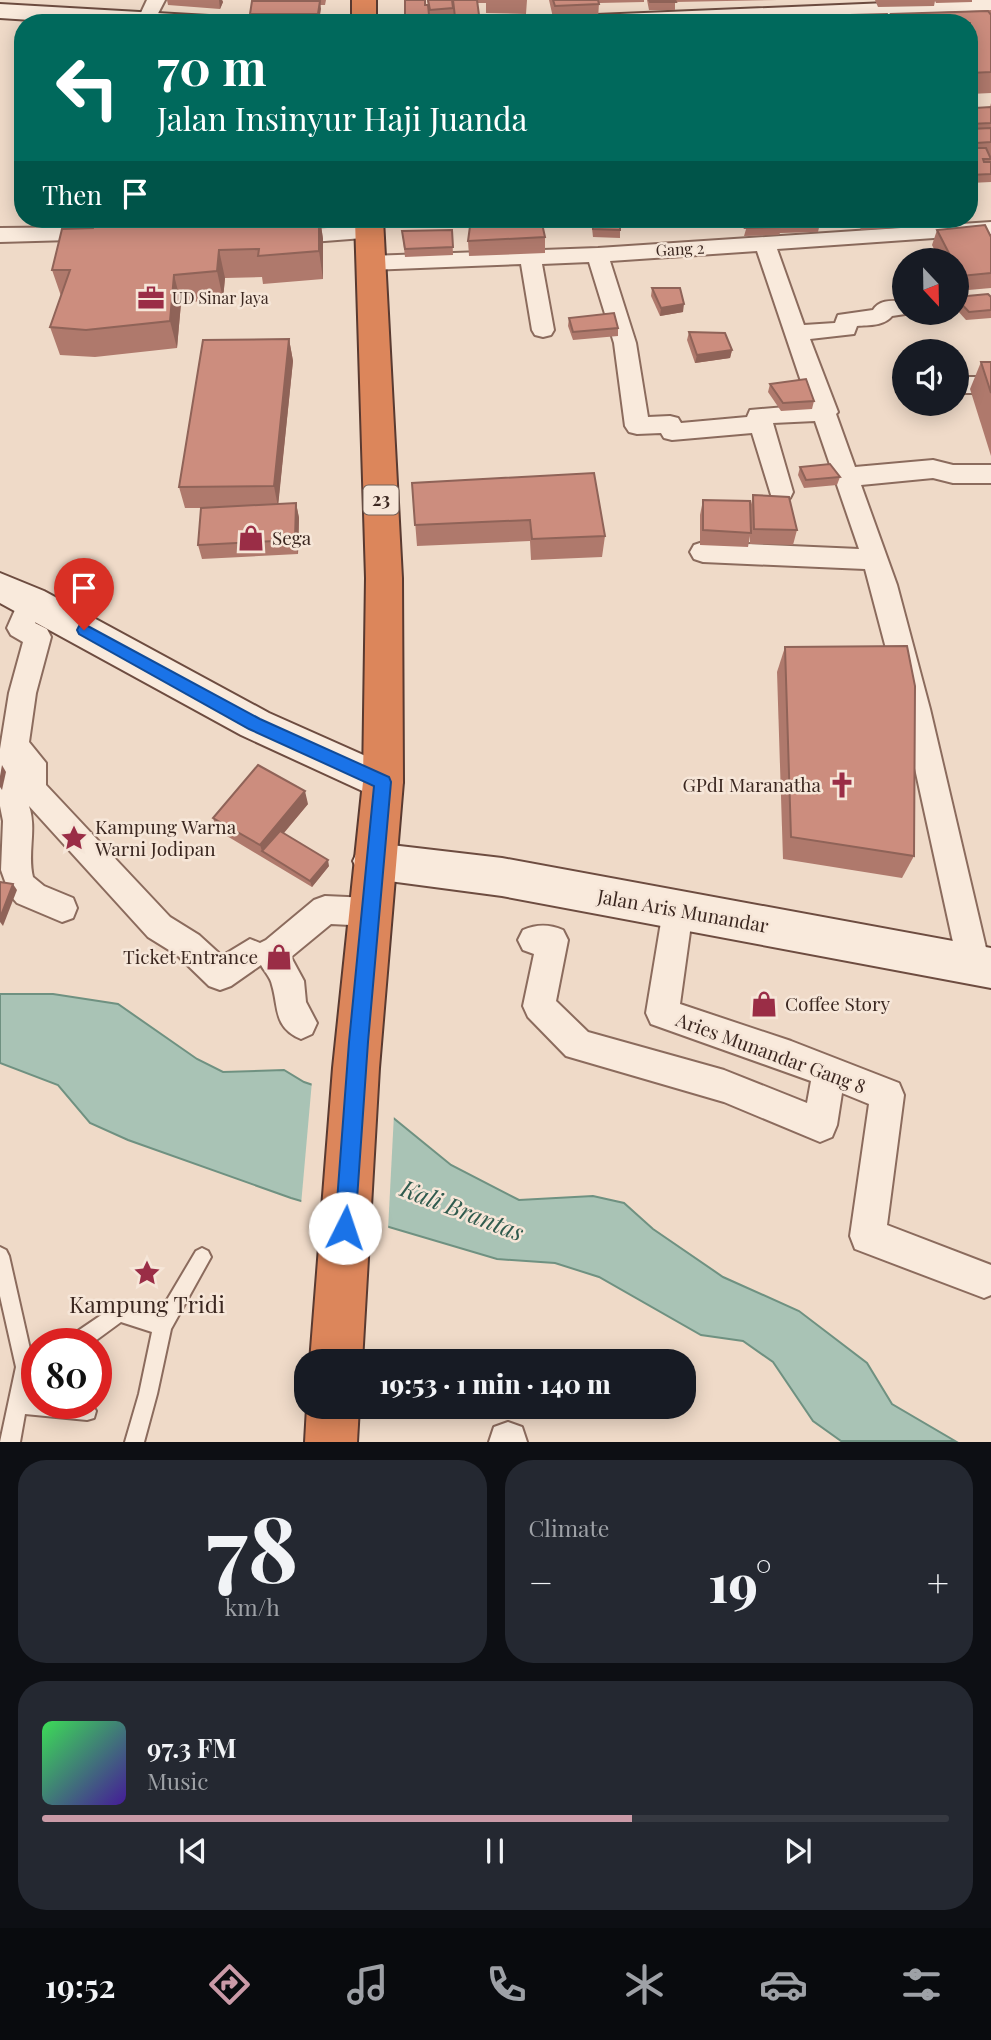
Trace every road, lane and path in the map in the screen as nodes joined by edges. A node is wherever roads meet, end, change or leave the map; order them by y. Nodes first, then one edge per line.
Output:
1 (991, 6) edge
2 (151, 9) edge
3 (0, 11) edge
4 (172, 14) edge
5 (794, 14) edge
6 (991, 228) edge
7 (123, 234) edge
8 (0, 235) edge
9 (266, 238) edge
10 (369, 238) edge
11 (765, 244) junction
12 (598, 254) junction
13 (530, 257) junction
14 (892, 308) edge
15 (543, 330) dead end
16 (798, 333) junction
17 (969, 385) edge
18 (991, 385) edge
19 (826, 412) junction
20 (761, 424) junction
21 (991, 474) edge
22 (848, 477) junction
23 (781, 492) dead end
24 (703, 552) dead end
25 (876, 559) junction
26 (15, 594) edge
27 (11, 731) edge
28 (383, 782) junction
29 (5, 794) edge
30 (374, 861) junction
31 (62, 908) dead end
32 (678, 909) junction
33 (370, 912) junction
34 (534, 940) dead end
35 (267, 952) junction
36 (982, 966) edge
37 (301, 1023) dead end
38 (829, 1072) junction
39 (0, 1256) edge
40 (202, 1257) dead end
41 (984, 1280) dead end
42 (162, 1326) junction
43 (97, 1328) edge
44 (21, 1329) edge
45 (337, 1349) edge
46 (21, 1393) edge
47 (17, 1404) junction
48 (21, 1404) edge
49 (332, 1419) edge
50 (10, 1441) edge
51 (134, 1441) edge
52 (331, 1441) edge

1 - 5 main road
2 - 3 main road
2 - 4 main road
6 - 11 street, Gang 2
7 - 8 street
9 - 10 street, Gang 2
10 - 13 street, Gang 2
10 - 28 highway, 23
11 - 12 street, Gang 2
11 - 16 street
12 - 13 street, Gang 2
12 - 20 street
13 - 15 street
14 - 16 street
16 - 19 street
17 - 18 street
19 - 20 street
19 - 22 street
20 - 23 street
21 - 22 street
22 - 25 street
24 - 25 street
25 - 36 street
26 - 27 street
26 - 28 main road
27 - 29 street
27 - 35 street
28 - 30 highway, 23
29 - 31 street
30 - 32 main road, Jalan Aris Munandar
30 - 33 highway, 23
32 - 36 main road, Jalan Aris Munandar
32 - 38 street, Aries Munandar Gang 8
33 - 35 street
33 - 45 highway, 23
34 - 38 street
35 - 37 street
38 - 41 street, Aries Munandar Gang 8
39 - 44 lane
40 - 42 lane
42 - 43 lane
42 - 51 lane
46 - 47 lane
47 - 48 lane
47 - 50 lane
49 - 52 highway

